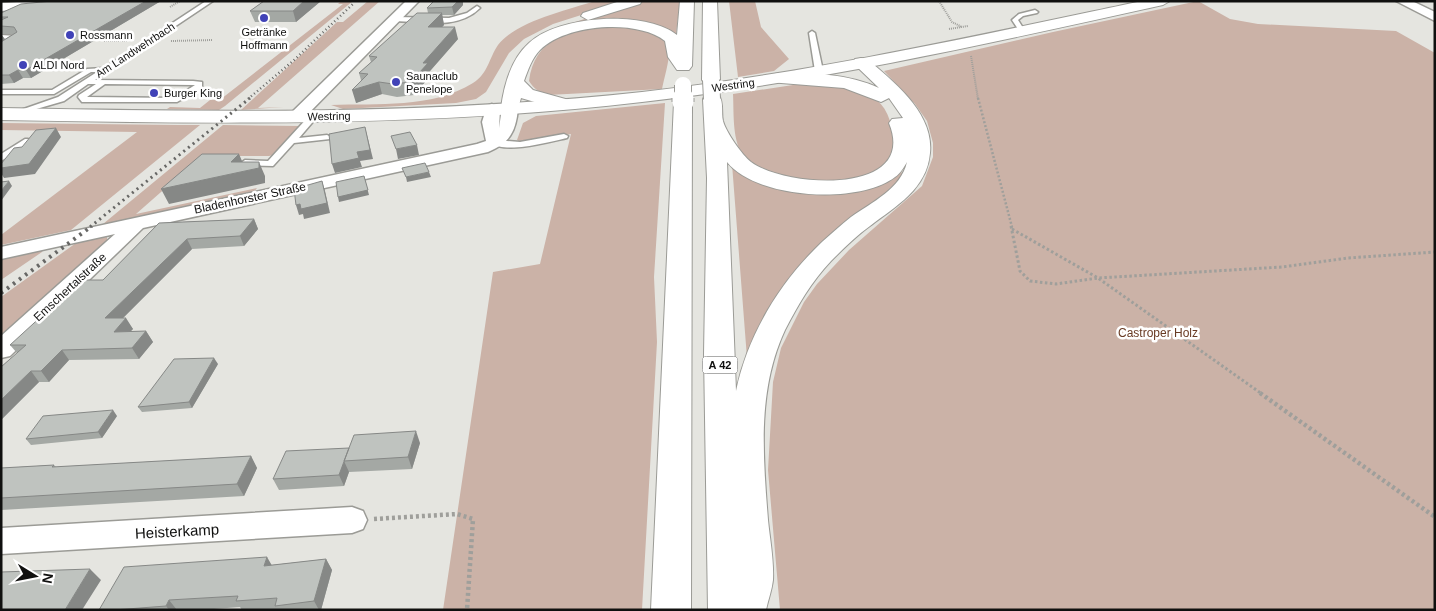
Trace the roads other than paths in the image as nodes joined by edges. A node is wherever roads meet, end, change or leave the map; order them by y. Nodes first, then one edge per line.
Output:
1 (87, 1) edge
2 (210, 1) edge
3 (413, 1) edge
4 (634, 1) edge
5 (687, 1) edge
6 (710, 1) edge
7 (1163, 1) edge
8 (1402, 1) edge
9 (1, 7) edge
10 (476, 8) dead end
11 (1034, 12) dead end
12 (1435, 17) edge
13 (395, 19) junction
14 (1022, 31) junction
15 (812, 33) dead end
16 (1, 37) edge
17 (1, 50) edge
18 (856, 65) junction
19 (682, 66) junction
20 (105, 70) junction
21 (819, 71) junction
22 (781, 78) junction
23 (86, 82) junction
24 (104, 82) junction
25 (515, 82) junction
26 (1, 92) edge
27 (881, 96) junction
28 (61, 99) junction
29 (562, 104) junction
30 (501, 108) junction
31 (712, 110) junction
32 (6, 114) edge
33 (76, 115) junction
34 (304, 117) junction
35 (564, 136) dead end
36 (327, 137) edge
37 (28, 141) edge
38 (291, 141) junction
39 (496, 141) junction
40 (1, 158) edge
41 (233, 163) edge
42 (137, 223) junction
43 (1, 253) edge
44 (1, 350) edge
45 (352, 520) road end
46 (1, 542) edge
47 (671, 610) edge
48 (728, 610) edge
49 (746, 610) edge

1 - 9 street
2 - 20 lane, Am Landwehrbach
3 - 13 street, Westring
4 - 30 main road
5 - 19 main road
6 - 31 main road, A 42, bridge
7 - 14 main road, Westring
8 - 12 street
10 - 13 lane
11 - 14 lane
13 - 34 street, Westring
14 - 18 main road, Westring
15 - 21 lane
16 - 17 lane
18 - 21 main road, Westring
18 - 27 main road
18 - 49 main road
19 - 25 main road
19 - 47 main road
20 - 23 lane, Am Landwehrbach
20 - 26 lane
21 - 22 main road, Westring
22 - 27 main road
22 - 29 main road, Westring
23 - 24 lane
23 - 28 lane, Am Landwehrbach
24 - 24 lane
25 - 29 main road
25 - 30 main road
27 - 31 main road
28 - 32 lane, Am Landwehrbach
28 - 33 lane
29 - 30 main road, Westring
30 - 34 main road, Westring
30 - 39 street
31 - 48 main road, A 42
32 - 33 main road, Westring
33 - 34 main road, Westring
34 - 38 lane
35 - 39 lane
36 - 38 lane
37 - 40 lane
38 - 41 lane
39 - 42 street, Bladenhorster Straße
42 - 43 street, Bladenhorster Straße
42 - 44 street, Emschertalstraße
45 - 46 street, Heisterkamp

